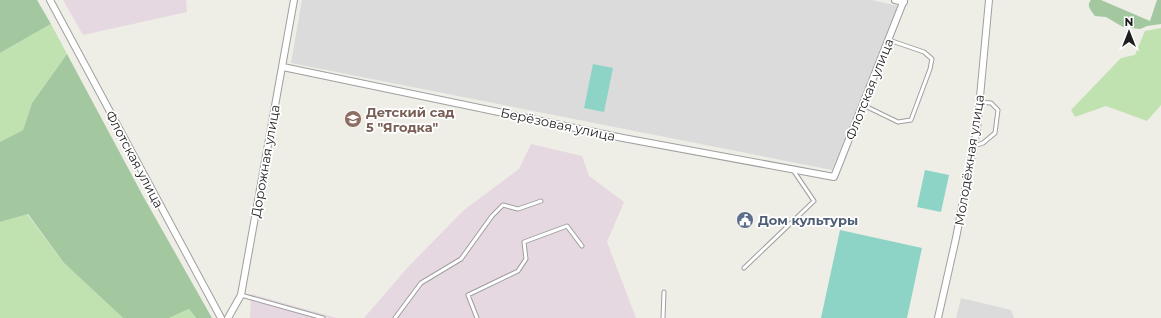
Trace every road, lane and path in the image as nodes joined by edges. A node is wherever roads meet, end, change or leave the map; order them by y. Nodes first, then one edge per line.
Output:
1 (50, 0) edge
2 (294, 0) edge
3 (895, 0) edge
4 (989, 0) edge
5 (904, 1) edge
6 (888, 40) junction
7 (283, 67) junction
8 (979, 102) junction
9 (863, 105) junction
10 (974, 146) junction
11 (792, 170) junction
12 (834, 177) joint
13 (541, 201) dead end
14 (582, 246) dead end
15 (744, 268) dead end
16 (664, 292) dead end
17 (241, 295) junction
18 (221, 318) edge
19 (228, 318) edge
20 (323, 318) edge
21 (396, 318) edge
22 (477, 318) edge
23 (663, 318) edge
24 (938, 318) edge

1 - 18 street, Флотская улица
2 - 7 street, Дорожная улица
3 - 5 street
4 - 8 street, Молодёжная улица
5 - 6 street, Флотская улица
6 - 9 street, Флотская улица
6 - 9 lane
7 - 11 street, Берёзовая улица
7 - 17 street, Дорожная улица
8 - 10 street, Молодёжная улица
8 - 10 lane
9 - 12 street, Флотская улица
10 - 24 street, Молодёжная улица
11 - 12 street, Берёзовая улица
11 - 15 lane
13 - 21 lane
14 - 22 lane
16 - 23 lane
17 - 19 street, Дорожная улица
17 - 20 lane

